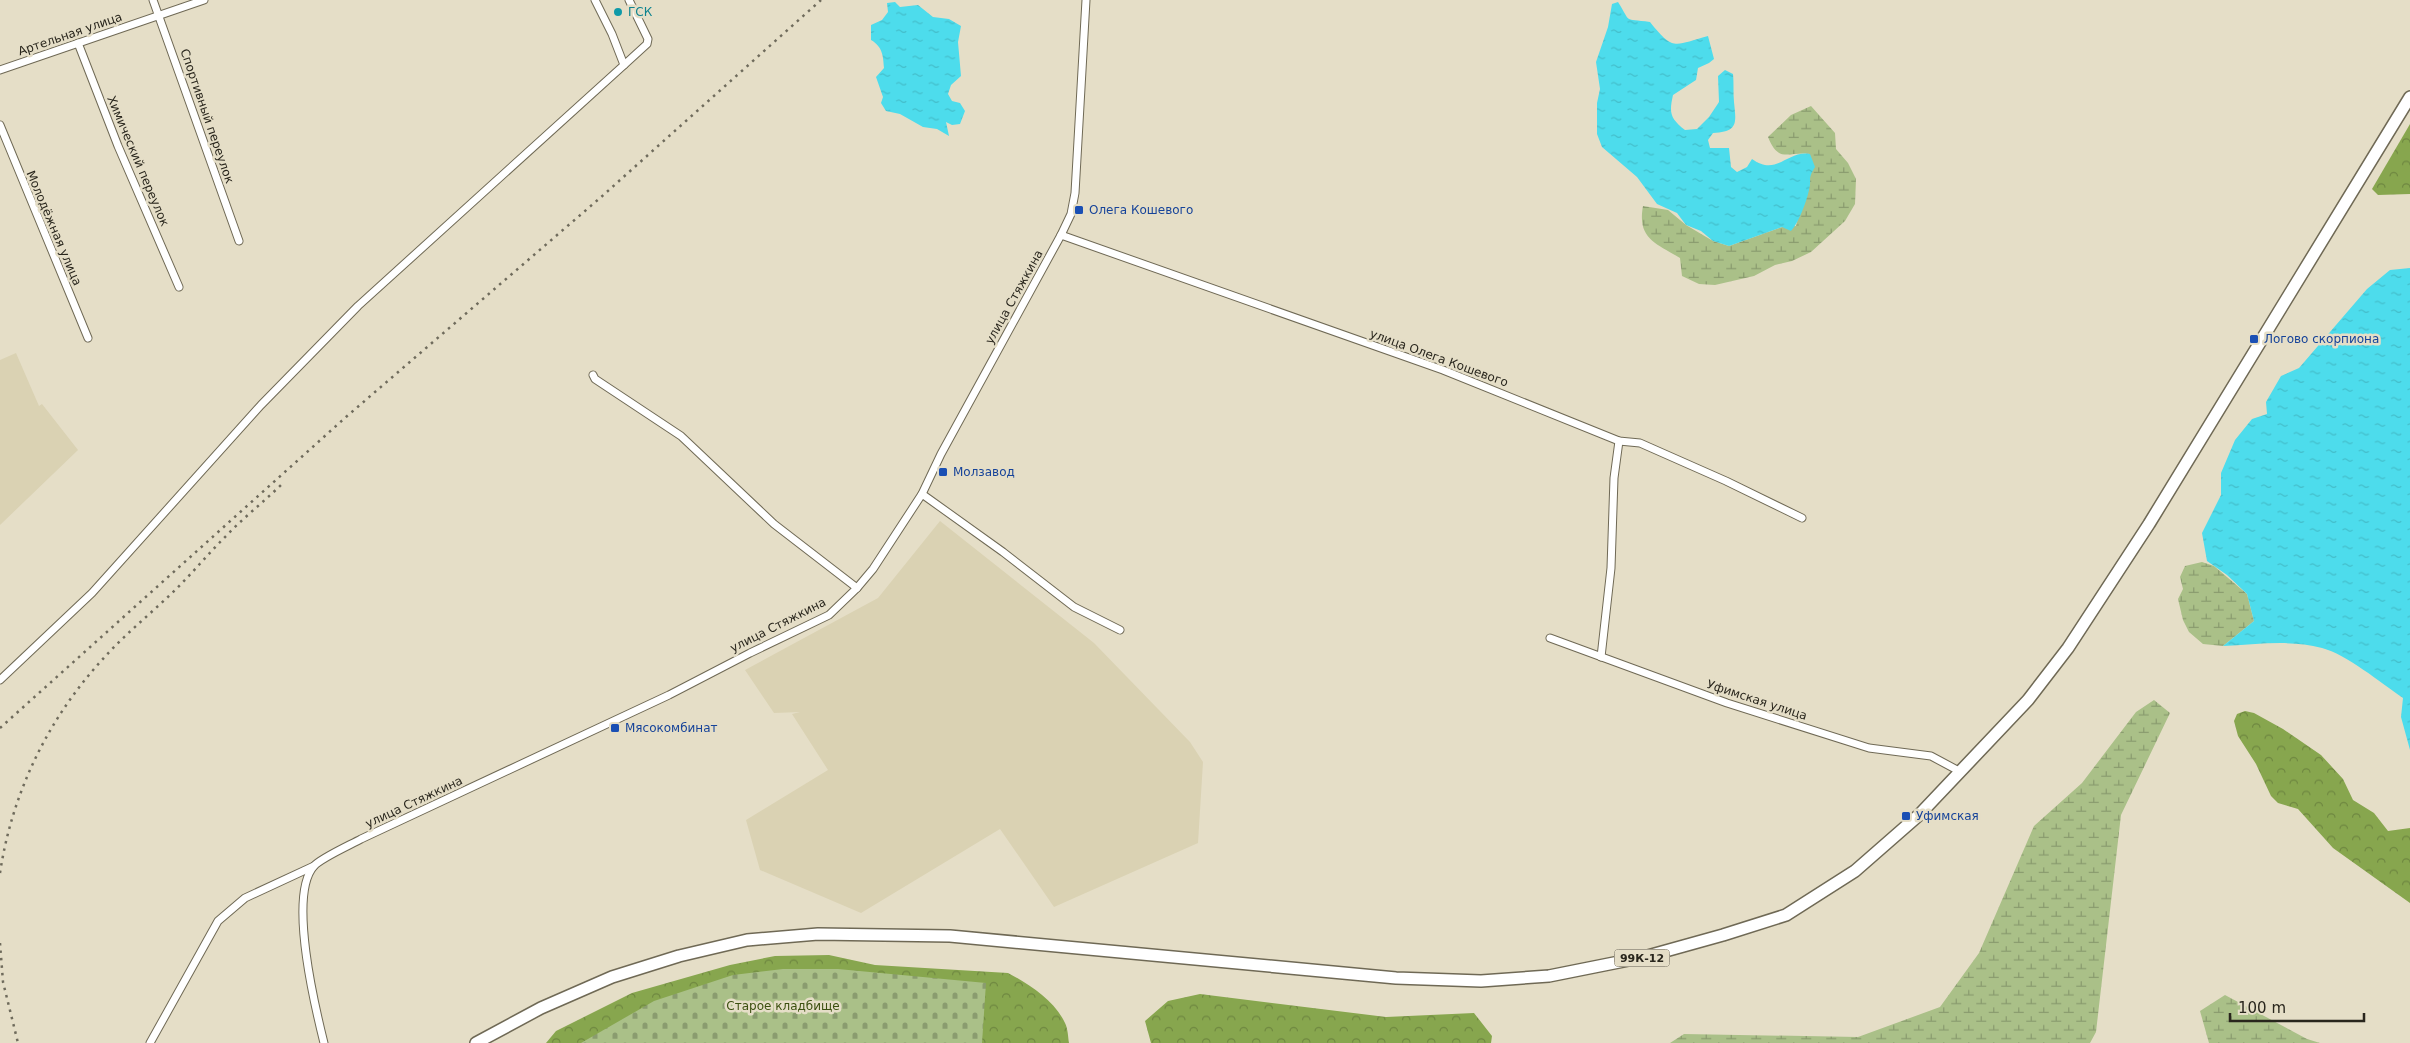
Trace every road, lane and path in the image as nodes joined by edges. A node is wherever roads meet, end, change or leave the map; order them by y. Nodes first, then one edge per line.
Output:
1 (153, 0) edge
2 (204, 0) edge
3 (596, 0) edge
4 (629, 0) edge
5 (1086, 0) edge
6 (159, 16) junction
7 (78, 43) junction
8 (624, 65) junction
9 (0, 70) edge
10 (2410, 97) edge
11 (0, 125) edge
12 (1061, 234) junction
13 (238, 240) dead end
14 (179, 287) dead end
15 (88, 338) dead end
16 (593, 375) dead end
17 (1619, 441) junction
18 (922, 494) junction
19 (1802, 518) dead end
20 (857, 588) junction
21 (1120, 630) dead end
22 (1550, 638) dead end
23 (1601, 657) junction
24 (0, 680) edge
25 (1959, 771) junction
26 (314, 866) junction
27 (150, 1043) edge
28 (324, 1043) edge
29 (476, 1043) edge

1 - 6 street, Спортивный переулок
2 - 6 street, Артельная улица
3 - 8 street
4 - 8 street
5 - 12 street, улица Стяжкина
6 - 7 street, Артельная улица
6 - 13 street, Спортивный переулок
7 - 9 street, Артельная улица
7 - 14 street, Химический переулок
8 - 24 street
10 - 25 main road, 99К-12
11 - 15 street, Молодёжная улица
12 - 17 street, улица Олега Кошевого
12 - 18 street, улица Стяжкина
16 - 20 street
17 - 19 street, улица Олега Кошевого
17 - 23 street
18 - 20 street, улица Стяжкина
18 - 21 street
20 - 26 street, улица Стяжкина
22 - 23 street, Уфимская улица
23 - 25 street, Уфимская улица
25 - 29 main road, 99К-12
26 - 27 street, улица Стяжкина
26 - 28 street

